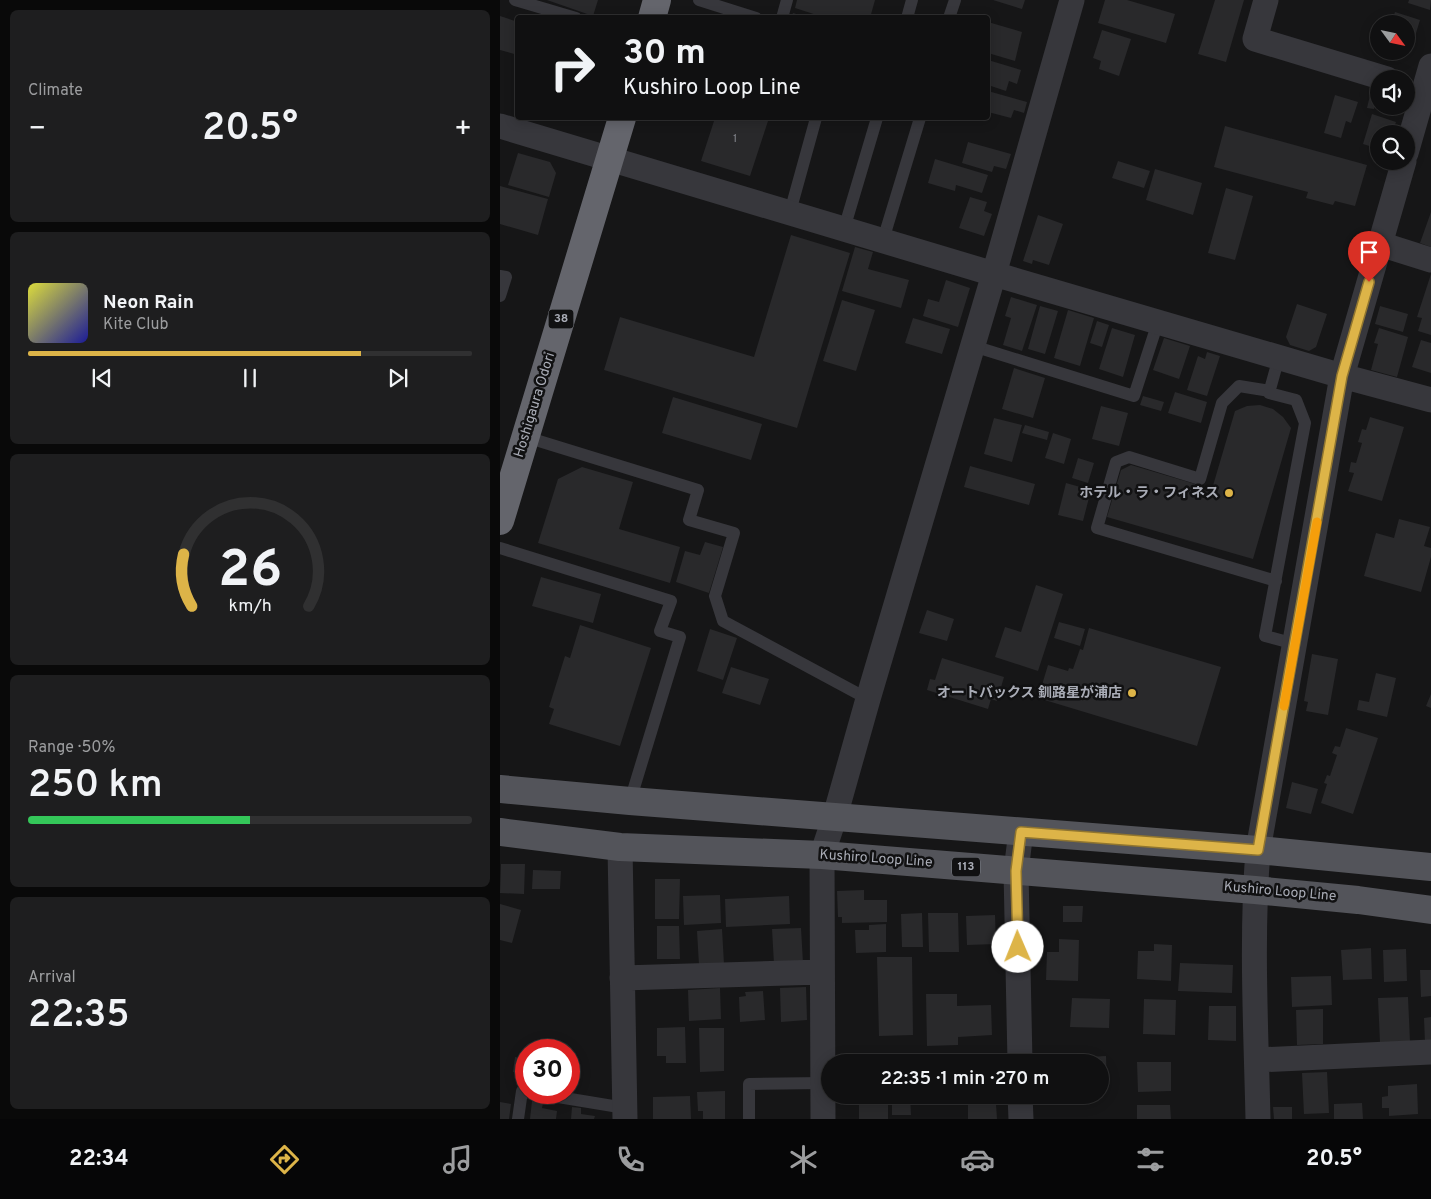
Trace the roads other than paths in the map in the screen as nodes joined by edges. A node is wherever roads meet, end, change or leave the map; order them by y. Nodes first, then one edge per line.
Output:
1 (515, 0) edge
2 (657, 0) edge
3 (699, 0) edge
4 (787, 0) edge
5 (912, 0) edge
6 (955, 0) edge
7 (1072, 0) edge
8 (1266, 0) edge
9 (566, 15) edge
10 (653, 15) edge
11 (746, 15) edge
12 (783, 15) edge
13 (908, 15) edge
14 (950, 15) edge
15 (1431, 66) edge
16 (1370, 74) edge
17 (1415, 87) edge
18 (621, 120) edge
19 (815, 120) edge
20 (876, 120) edge
21 (919, 120) edge
22 (500, 126) edge
23 (610, 159) junction
24 (1406, 170) edge
25 (790, 212) junction
26 (844, 229) junction
27 (883, 240) junction
28 (1380, 244) junction
29 (1431, 260) edge
30 (994, 274) junction
31 (500, 276) edge
32 (500, 296) edge
33 (1158, 322) junction
34 (973, 346) junction
35 (1279, 357) junction
36 (1342, 376) junction
37 (1270, 391) junction
38 (1431, 400) edge
39 (526, 437) junction
40 (500, 521) edge
41 (500, 548) edge
42 (1276, 581) junction
43 (1295, 644) junction
44 (868, 699) junction
45 (500, 790) edge
46 (630, 801) junction
47 (835, 816) junction
48 (500, 832) edge
49 (1021, 832) junction
50 (620, 846) junction
51 (1258, 850) junction
52 (822, 855) junction
53 (1431, 867) edge
54 (1016, 871) junction
55 (1255, 890) junction
56 (1431, 910) edge
57 (822, 972) junction
58 (622, 978) junction
59 (1431, 1052) edge
60 (823, 1054) edge
61 (1020, 1054) edge
62 (1256, 1060) junction
63 (821, 1082) edge
64 (520, 1104) edge
65 (580, 1104) edge
66 (823, 1104) edge
67 (1020, 1104) edge
68 (625, 1114) edge
69 (518, 1119) edge
70 (749, 1119) edge
71 (823, 1119) edge
72 (1021, 1119) edge
73 (1258, 1119) edge

1 - 9 lane
2 - 10 highway
3 - 11 lane
4 - 12 lane
5 - 13 lane
6 - 14 lane
7 - 30 street
8 - 16 street
15 - 17 street
18 - 23 highway, Hoshigaura Odori / 38
19 - 25 lane
20 - 26 lane
21 - 27 lane
22 - 23 street
23 - 25 street
23 - 39 highway, Hoshigaura Odori / 38
24 - 28 street
25 - 26 street
26 - 27 street
27 - 30 street
28 - 29 street
28 - 36 street
30 - 33 street
30 - 34 street
31 - 32 lane
33 - 34 lane
33 - 35 street
34 - 44 street
35 - 36 street
35 - 37 lane
36 - 38 street
36 - 43 street
37 - 42 lane
37 - 42 lane
39 - 40 highway, Hoshigaura Odori / 38
39 - 44 lane
41 - 46 lane
42 - 43 lane
43 - 51 street
44 - 47 street
45 - 46 main road
46 - 47 main road
47 - 49 main road
47 - 52 street
48 - 50 main road, Kushiro Loop Line / 113
49 - 51 main road
49 - 54 street
50 - 52 main road, Kushiro Loop Line / 113
50 - 58 street
51 - 53 main road
51 - 55 street
52 - 54 main road, Kushiro Loop Line / 113
52 - 57 street
54 - 55 main road, Kushiro Loop Line / 113
54 - 61 street
55 - 56 main road, Kushiro Loop Line / 113
55 - 62 street
57 - 58 street
57 - 60 street
58 - 68 street
59 - 62 street
62 - 73 street
63 - 70 lane
64 - 69 lane
65 - 68 lane
66 - 71 street
67 - 72 street

